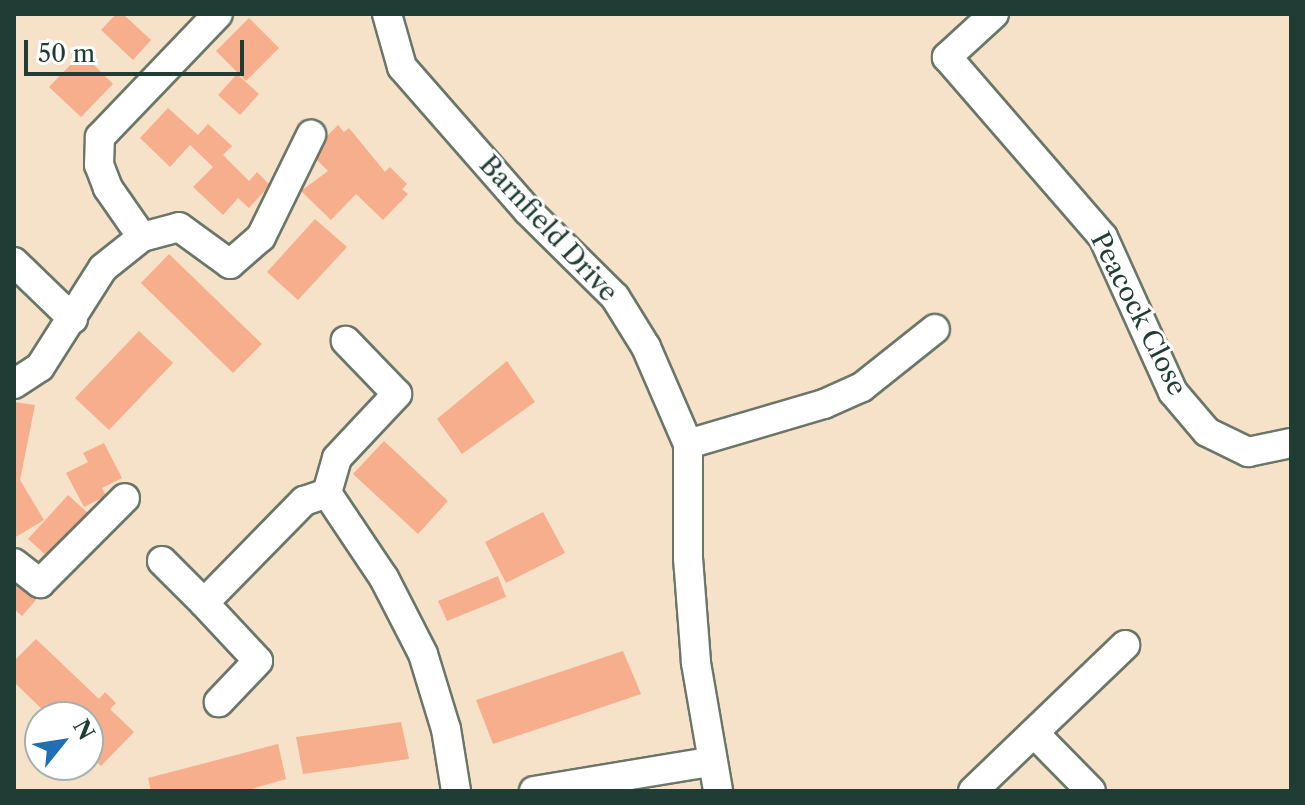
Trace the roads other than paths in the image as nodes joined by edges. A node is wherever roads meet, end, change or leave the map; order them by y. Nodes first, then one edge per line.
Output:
1 (218, 14) edge
2 (387, 14) edge
3 (994, 14) edge
4 (311, 135) dead end
5 (142, 237) junction
6 (14, 262) edge
7 (73, 319) junction
8 (935, 329) dead end
9 (346, 341) dead end
10 (14, 384) edge
11 (1291, 443) edge
12 (688, 444) junction
13 (327, 493) junction
14 (125, 498) dead end
15 (162, 561) dead end
16 (14, 563) edge
17 (204, 603) junction
18 (1125, 645) dead end
19 (219, 702) dead end
20 (1034, 733) junction
21 (710, 762) junction
22 (456, 791) edge
23 (534, 791) edge
24 (718, 791) edge
25 (973, 791) edge
26 (1091, 791) edge

1 - 5 street
2 - 12 street, Barnfield Drive
3 - 11 street, Peacock Close
4 - 5 street
5 - 7 street
6 - 7 street
7 - 10 street
8 - 12 street
9 - 13 street
12 - 21 street, Barnfield Drive
13 - 17 street
13 - 22 street
14 - 16 street
15 - 17 street
17 - 19 street
18 - 20 street
20 - 25 street
20 - 26 street
21 - 23 street
21 - 24 street, Barnfield Drive

